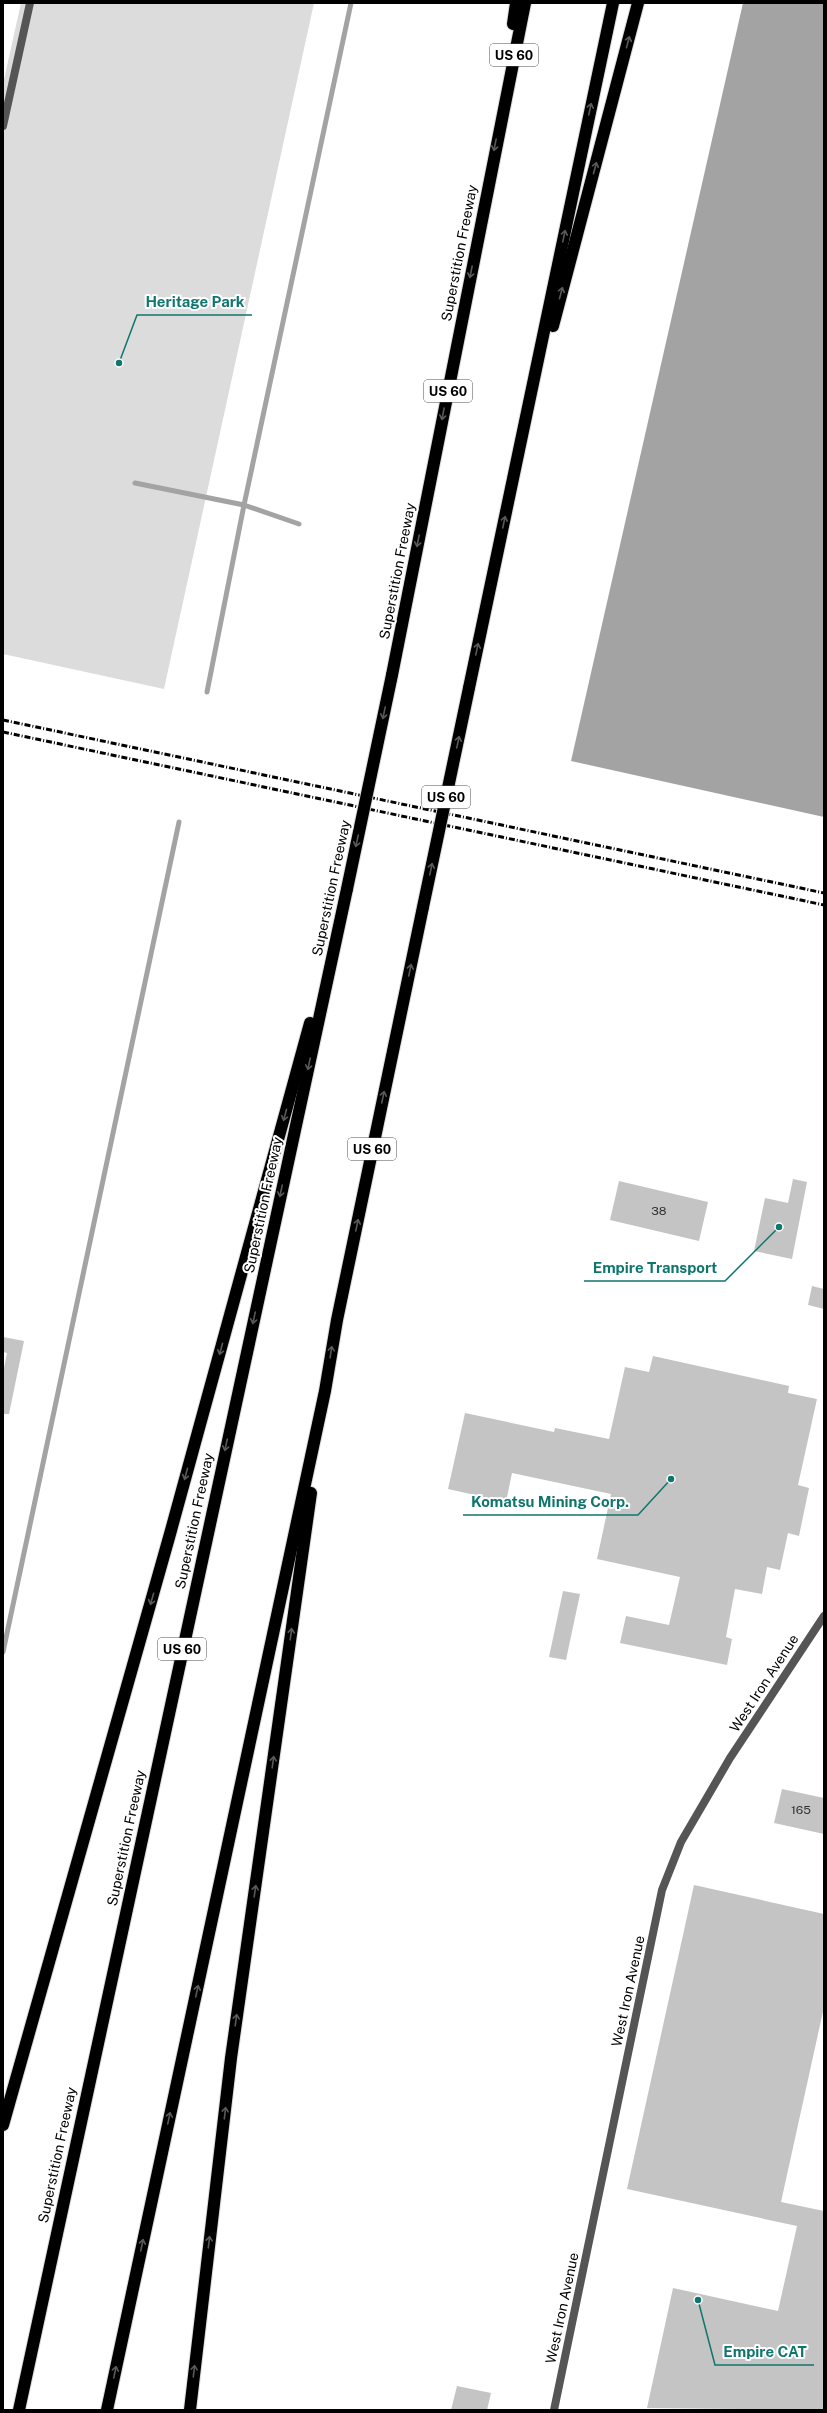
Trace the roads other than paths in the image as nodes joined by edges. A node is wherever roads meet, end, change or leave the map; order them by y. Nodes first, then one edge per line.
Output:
1 (30, 3) edge
2 (516, 3) edge
3 (525, 3) edge
4 (613, 3) edge
5 (638, 3) edge
6 (503, 106) junction
7 (3, 126) edge
8 (516, 466) junction
9 (347, 889) junction
10 (325, 1391) junction
11 (824, 1616) edge
12 (3, 2125) edge
13 (18, 2410) edge
14 (107, 2410) edge
15 (190, 2410) edge
16 (554, 2410) edge

1 - 7 street
2 - 6 highway
3 - 6 highway, Superstition Freeway / US 60
8 -> 4 highway, US 60
8 -> 5 highway
6 -> 9 highway, Superstition Freeway / US 60, bridge
10 -> 8 highway, US 60, bridge
9 -> 12 highway
9 -> 13 highway, Superstition Freeway / US 60
14 -> 10 highway, US 60
15 -> 10 highway
11 - 16 street, West Iron Avenue

